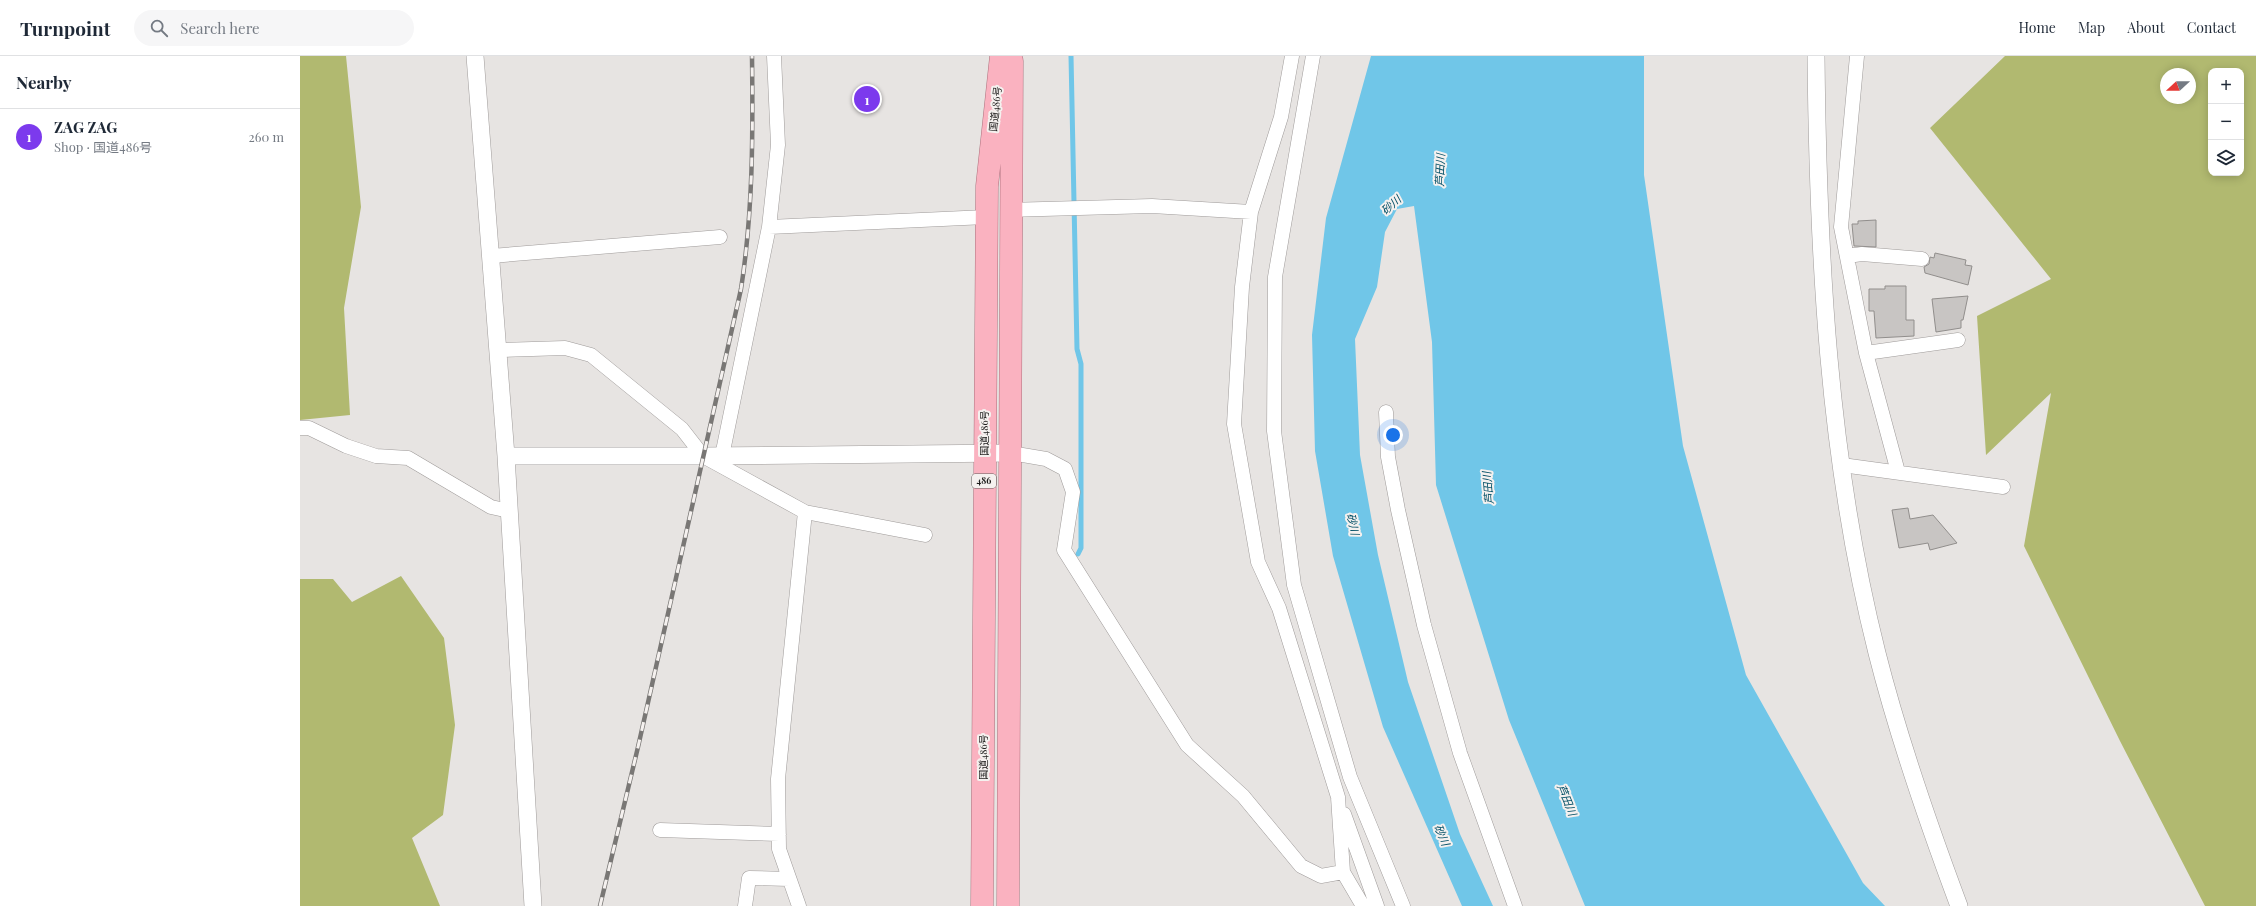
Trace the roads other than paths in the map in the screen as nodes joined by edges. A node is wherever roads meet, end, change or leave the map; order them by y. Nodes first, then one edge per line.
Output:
1 (476, 56) edge
2 (774, 56) edge
3 (1000, 56) edge
4 (1012, 56) edge
5 (1292, 56) edge
6 (1313, 56) edge
7 (1816, 56) edge
8 (1857, 56) edge
9 (1011, 210) junction
10 (1251, 212) junction
11 (986, 217) junction
12 (769, 227) junction
13 (720, 237) dead end
14 (491, 256) junction
15 (1847, 256) junction
16 (1922, 259) dead end
17 (1958, 340) dead end
18 (498, 350) junction
19 (1866, 353) junction
20 (1386, 412) dead end
21 (300, 428) edge
22 (984, 453) junction
23 (1011, 453) junction
24 (506, 456) junction
25 (703, 456) junction
26 (722, 456) junction
27 (1842, 465) junction
28 (1898, 472) junction
29 (2003, 487) dead end
30 (509, 511) junction
31 (805, 512) junction
32 (925, 535) dead end
33 (1338, 797) junction
34 (660, 830) dead end
35 (779, 834) junction
36 (1343, 872) junction
37 (789, 880) junction
38 (532, 906) edge
39 (745, 906) edge
40 (798, 906) edge
41 (982, 906) edge
42 (1008, 906) edge
43 (1363, 906) edge
44 (1377, 906) edge
45 (1403, 906) edge
46 (1515, 906) edge
47 (1960, 906) edge

1 - 14 street
2 - 12 street
3 - 11 highway, 国道486号 / 486
4 - 9 highway, 国道486号 / 486
5 - 10 street
6 - 45 street
7 - 27 street
8 - 15 street
9 - 10 street
9 - 23 highway, 国道486号 / 486
10 - 33 street
11 - 12 street
11 - 22 highway, 国道486号 / 486
12 - 26 street
13 - 14 street
14 - 18 street
15 - 16 street
15 - 19 street
17 - 19 street
18 - 24 street
18 - 25 street
19 - 28 street
20 - 46 street
21 - 30 street
22 - 23 street
22 - 26 street
22 - 41 highway, 国道486号 / 486
23 - 36 street
23 - 42 highway, 国道486号 / 486
24 - 25 street
24 - 30 street
25 - 26 street
25 - 31 street
27 - 28 street
27 - 47 street
28 - 29 street
30 - 38 street
31 - 32 street
31 - 35 street
33 - 36 street
33 - 44 street
34 - 35 street
35 - 37 street
36 - 43 street
37 - 39 street
37 - 40 street

